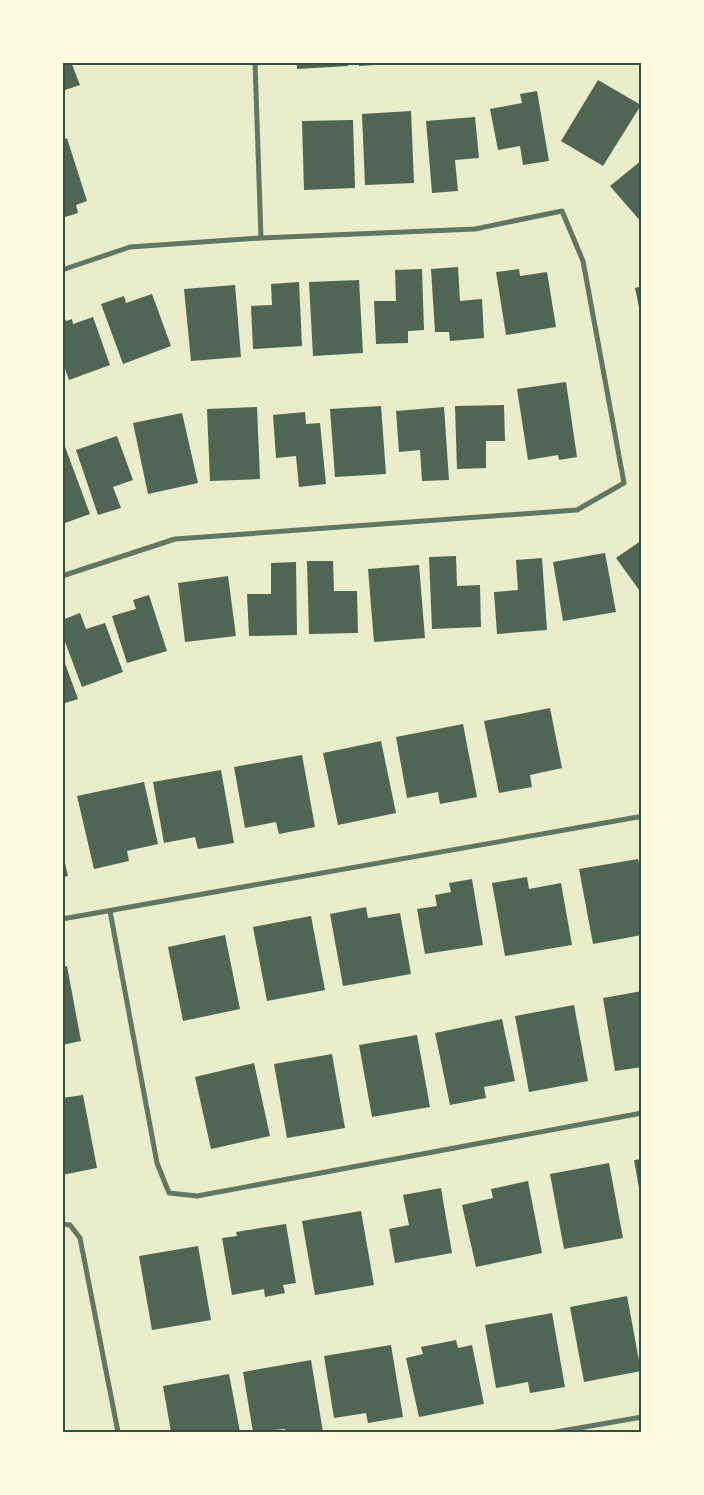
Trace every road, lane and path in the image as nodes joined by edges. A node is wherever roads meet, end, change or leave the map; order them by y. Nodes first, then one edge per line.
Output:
1 (255, 62) edge
2 (261, 238) junction
3 (62, 270) edge
4 (62, 576) edge
5 (642, 818) edge
6 (110, 910) junction
7 (62, 919) edge
8 (642, 1113) edge
9 (62, 1224) edge
10 (642, 1417) edge
11 (118, 1432) edge
12 (556, 1432) edge

1 - 2 street
2 - 3 street
2 - 4 street
5 - 6 street
6 - 7 street
6 - 8 street
9 - 11 street
10 - 12 street

